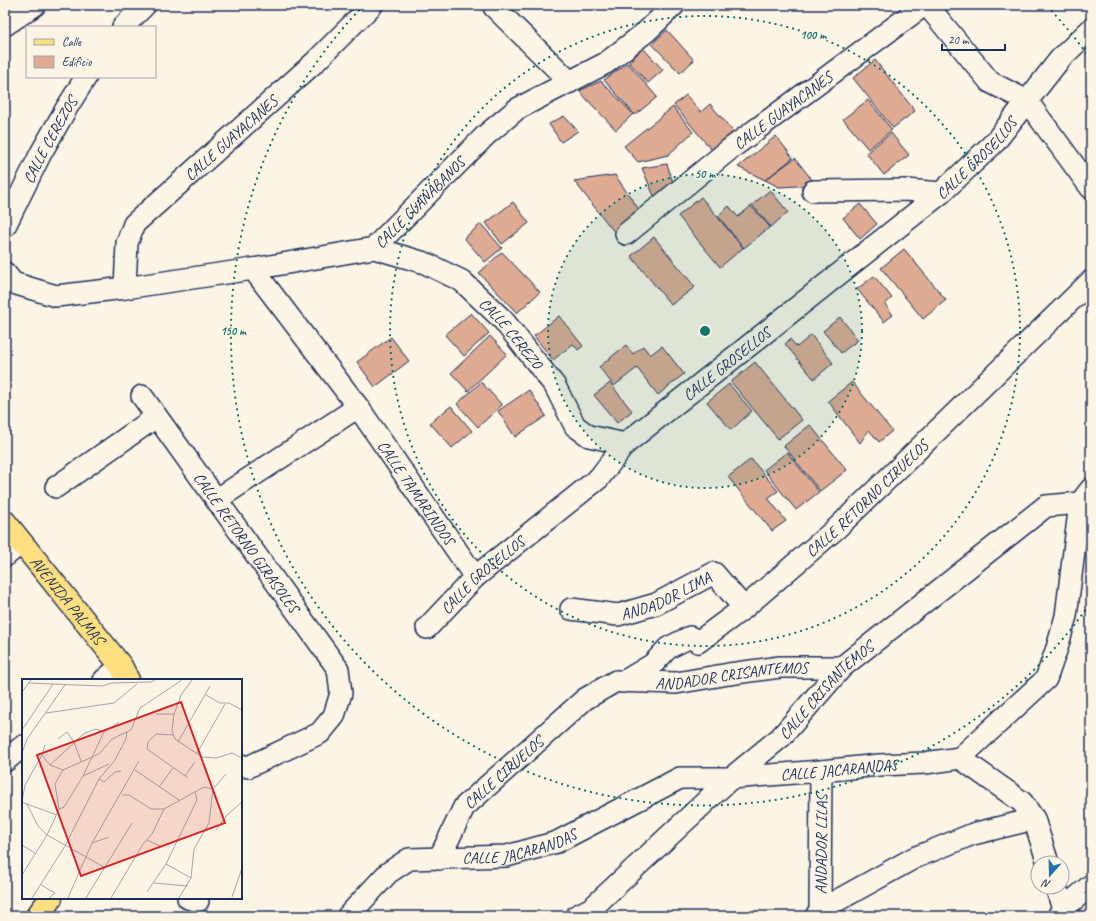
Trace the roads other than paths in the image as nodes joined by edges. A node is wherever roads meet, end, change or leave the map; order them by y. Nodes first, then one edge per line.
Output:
1 (35, 5) edge
2 (145, 5) edge
3 (372, 5) edge
4 (674, 5) edge
5 (926, 5) edge
6 (494, 7) dead end
7 (5, 25) edge
8 (125, 26) edge
9 (1091, 29) edge
10 (85, 78) edge
11 (570, 82) junction
12 (1027, 101) junction
13 (1091, 188) edge
14 (813, 192) dead end
15 (941, 193) junction
16 (5, 226) edge
17 (626, 234) dead end
18 (374, 248) junction
19 (253, 269) junction
20 (5, 273) edge
21 (1091, 281) edge
22 (125, 288) junction
23 (142, 396) dead end
24 (358, 407) junction
25 (156, 417) junction
26 (625, 444) junction
27 (56, 487) dead end
28 (1085, 496) edge
29 (216, 500) junction
30 (5, 522) edge
31 (22, 543) junction
32 (5, 556) edge
33 (475, 577) junction
34 (744, 608) junction
35 (571, 609) dead end
36 (427, 628) dead end
37 (842, 668) junction
38 (125, 673) edge
39 (107, 679) edge
40 (623, 682) junction
41 (22, 747) edge
42 (960, 758) junction
43 (5, 761) edge
44 (242, 765) edge
45 (821, 771) junction
46 (731, 778) junction
47 (1034, 819) junction
48 (1045, 855) edge
49 (439, 859) junction
50 (1091, 886) edge
51 (1058, 895) edge
52 (50, 899) edge
53 (1061, 912) edge
54 (589, 913) edge
55 (817, 914) edge
56 (36, 916) edge
57 (348, 916) edge

1 - 7 street
2 - 8 street
3 - 22 street, CALLE GUAYACANES
4 - 11 street, CALLE GUANÁBANOS
5 - 12 street
5 - 17 street, CALLE GUAYACANES
6 - 11 street
9 - 12 street
10 - 16 street, CALLE CEREZOS
11 - 18 street, CALLE GUANÁBANOS
12 - 13 street
12 - 15 street, CALLE GROSELLOS
14 - 15 street
15 - 26 street, CALLE GROSELLOS
18 - 19 street, CALLE GUANÁBANOS
18 - 26 street, CALLE CEREZO
19 - 22 street, CALLE GUANÁBANOS
19 - 24 street, CALLE TAMARINDOS
20 - 22 street, CALLE GUANÁBANOS
21 - 34 street, CALLE RETORNO CIRUELOS
23 - 25 street, CALLE RETORNO GIRASOLES
24 - 29 street
24 - 33 street, CALLE TAMARINDOS
25 - 27 street
25 - 29 street, CALLE RETORNO GIRASOLES
26 - 33 street, CALLE GROSELLOS
28 - 37 street, CALLE CRISANTEMOS
28 - 42 street
29 - 44 street, CALLE RETORNO GIRASOLES
30 - 31 main road, AVENIDA PALMAS
31 - 32 street
31 - 38 main road, AVENIDA PALMAS
33 - 36 street, CALLE GROSELLOS
34 - 35 street, ANDADOR LIMA
34 - 40 street, CALLE RETORNO CIRUELOS
37 - 40 street, ANDADOR CRISANTEMOS
37 - 46 street, CALLE CRISANTEMOS
38 - 39 street
40 - 49 street, CALLE CIRUELOS
41 - 43 street
42 - 45 street, CALLE JACARANDAS
42 - 47 street
45 - 46 street, CALLE JACARANDAS
45 - 55 street, ANDADOR LILAS
46 - 49 street, CALLE JACARANDAS
46 - 54 street, CALLE CRISANTEMOS
47 - 48 street
47 - 55 street
49 - 57 street
50 - 53 street
51 - 53 street
52 - 56 main road

